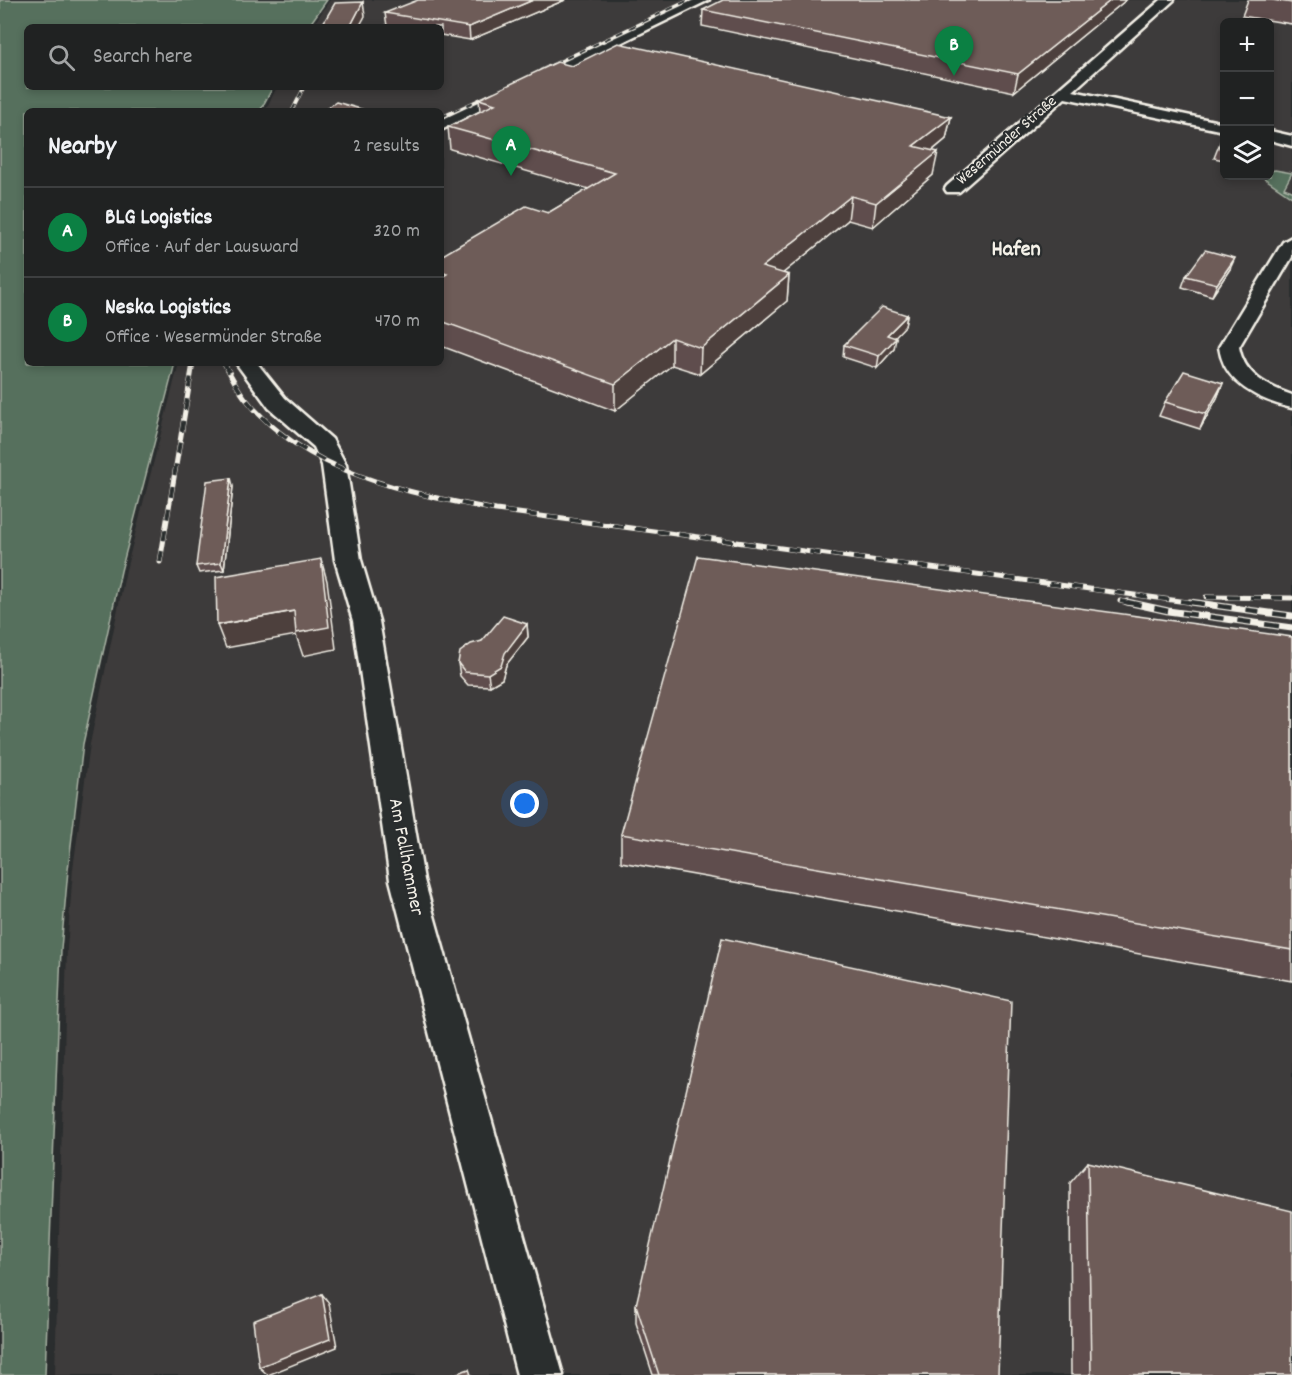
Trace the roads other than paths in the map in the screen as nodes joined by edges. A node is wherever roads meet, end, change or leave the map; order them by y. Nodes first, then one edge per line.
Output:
1 (703, 0) edge
2 (1168, 0) edge
3 (1062, 93) junction
4 (444, 125) edge
5 (1220, 126) edge
6 (1274, 137) edge
7 (1292, 141) edge
8 (953, 189) dead end
9 (1292, 242) edge
10 (248, 366) edge
11 (1292, 402) edge
12 (540, 1375) edge

1 - 4 street
2 - 3 street, Wesermünder Straße
3 - 5 street, Wesermünder Straße
3 - 8 street, Wesermünder Straße
6 - 7 street
9 - 11 street
10 - 12 street, Am Fallhammer

